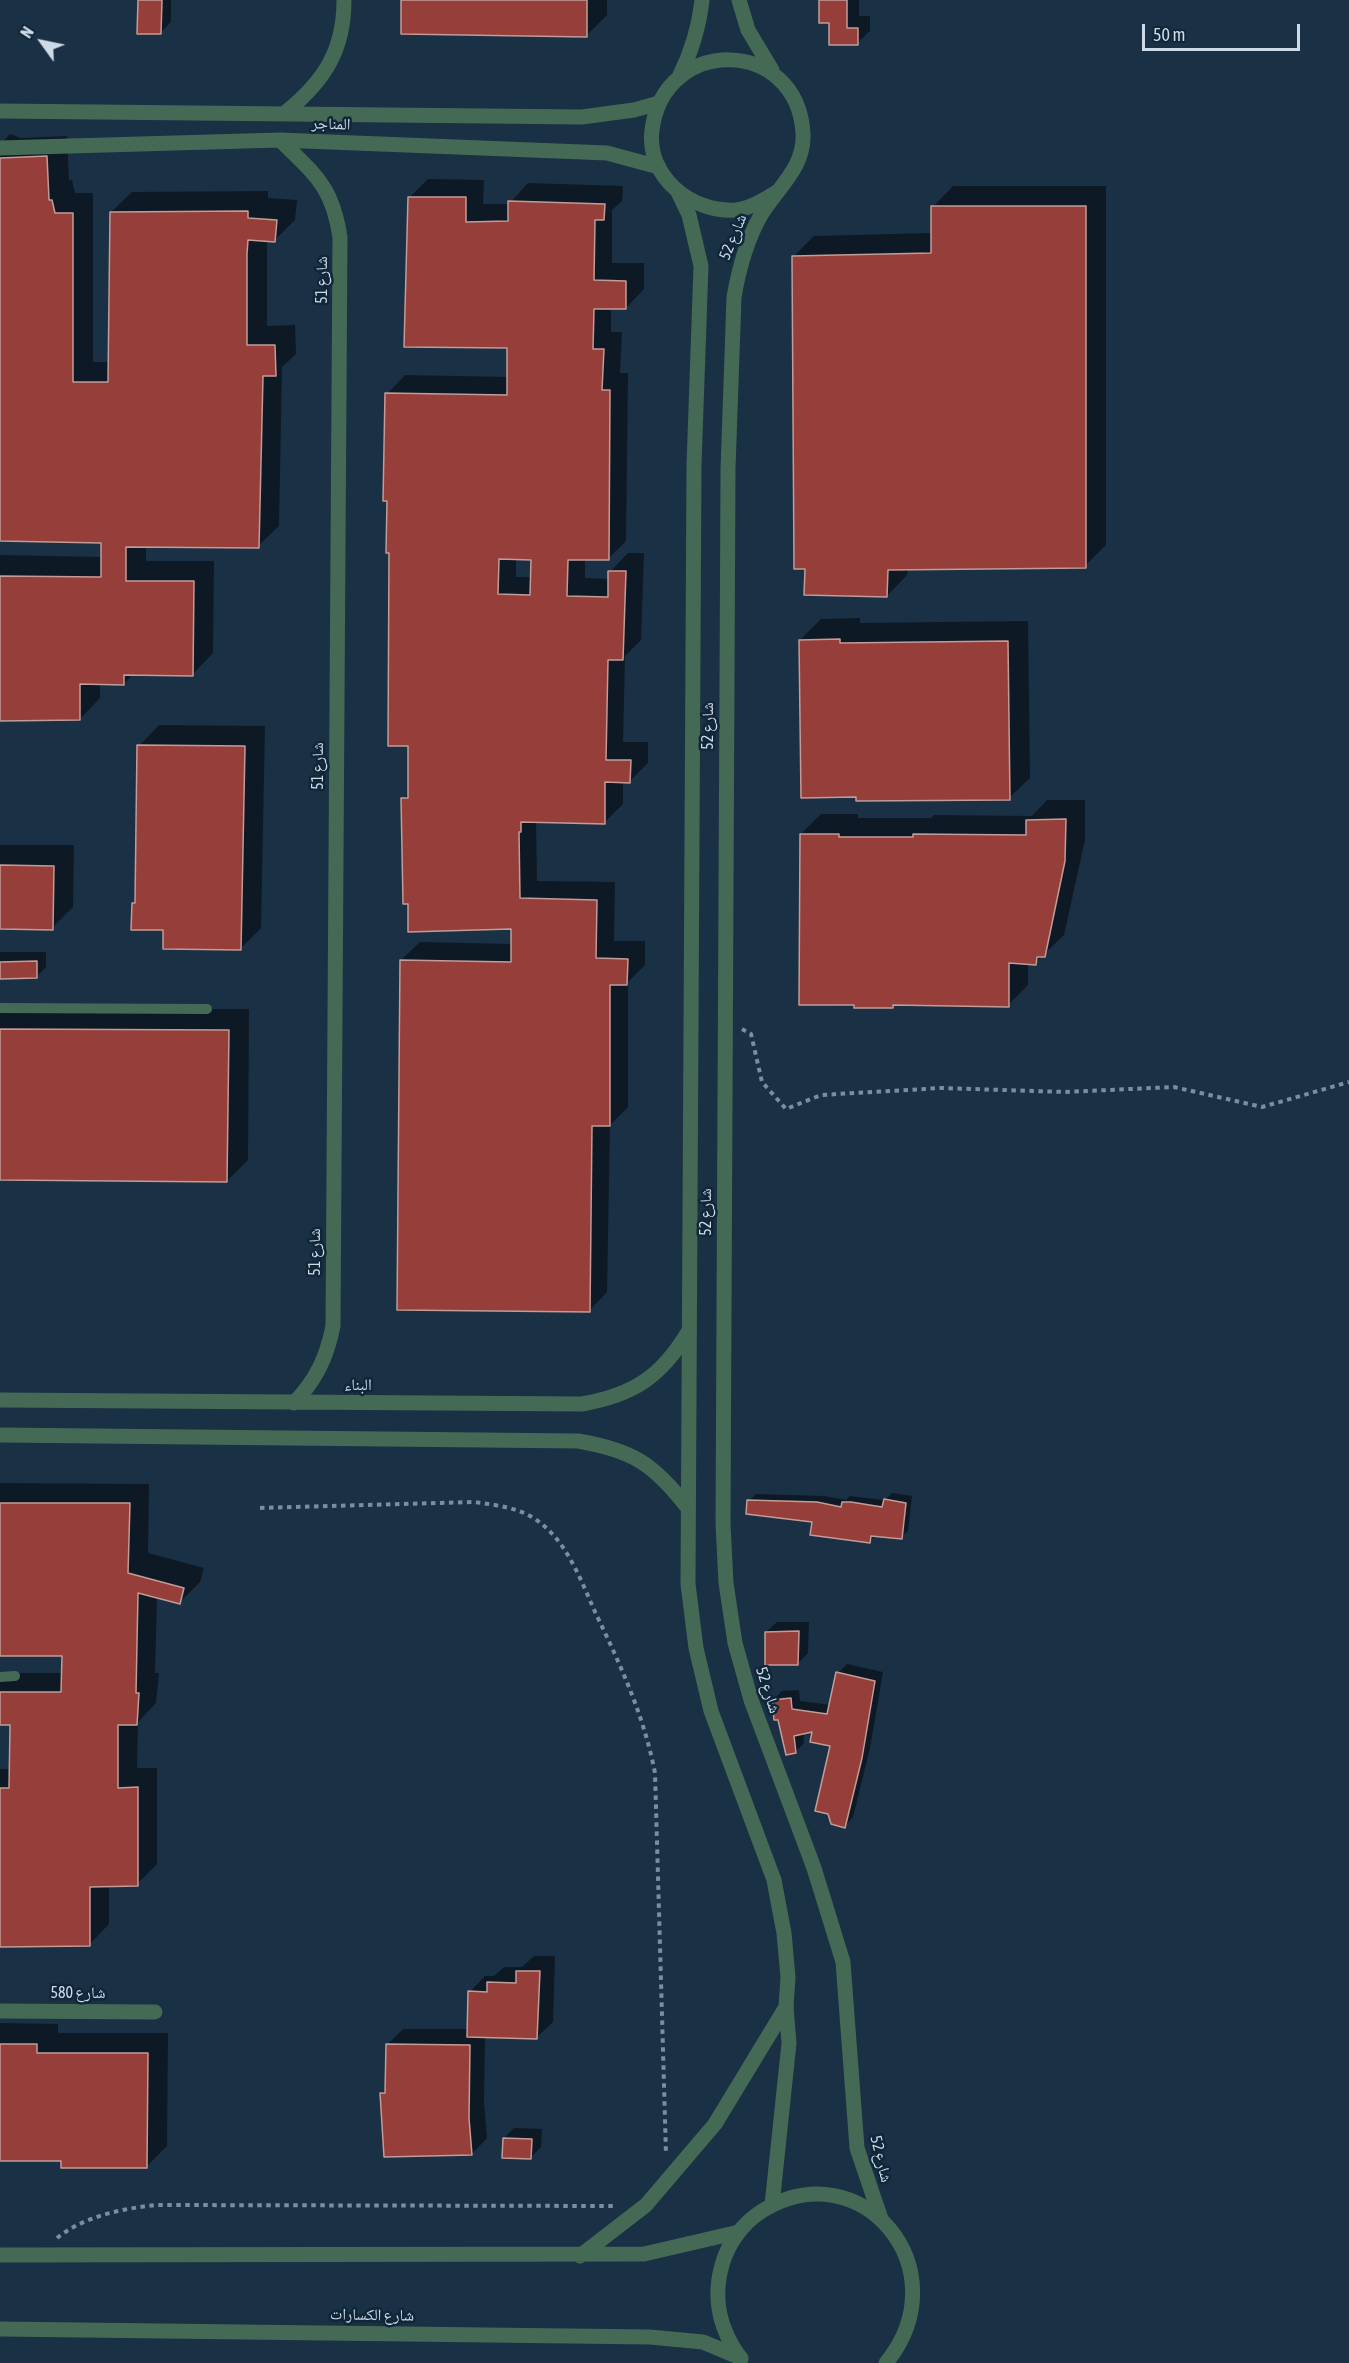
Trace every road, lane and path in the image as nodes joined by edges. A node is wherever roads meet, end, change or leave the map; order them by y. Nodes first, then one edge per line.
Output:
1 (344, 0) edge
2 (702, 0) edge
3 (739, 0) edge
4 (678, 77) junction
5 (778, 77) junction
6 (659, 103) junction
7 (0, 111) edge
8 (286, 112) junction
9 (280, 140) junction
10 (0, 148) edge
11 (659, 167) junction
12 (678, 192) junction
13 (777, 192) junction
14 (0, 1008) edge
15 (207, 1009) dead end
16 (725, 1020) junction
17 (1349, 1082) edge
18 (688, 1332) junction
19 (0, 1400) edge
20 (294, 1403) junction
21 (0, 1435) edge
22 (687, 1507) junction
23 (260, 1508) dead end
24 (15, 1676) dead end
25 (0, 1677) edge
26 (786, 2007) junction
27 (0, 2011) edge
28 (155, 2012) dead end
29 (665, 2159) dead end
30 (625, 2204) dead end
31 (772, 2205) junction
32 (881, 2219) junction
33 (739, 2232) junction
34 (0, 2255) edge
35 (35, 2255) junction
36 (580, 2256) junction
37 (0, 2329) edge
38 (743, 2361) edge
39 (885, 2363) edge

1 - 8 street
2 - 4 street
3 - 5 street
4 - 5 street
4 - 6 street
5 - 13 street
6 - 8 street, المناجر
6 - 11 street
7 - 8 street, المناجر
9 - 10 street, المناجر
9 - 11 street, المناجر
9 - 20 street, شارع 51
11 - 12 street
12 - 13 street
12 - 18 street, شارع 52
13 - 16 street, شارع 52
14 - 15 lane
16 - 17 path
16 - 32 street, شارع 52
18 - 20 street, البناء
18 - 22 street, شارع 52
19 - 20 street, البناء
21 - 22 street
22 - 26 street, شارع 52
23 - 29 path
24 - 25 lane
26 - 31 street, شارع 52
26 - 36 street
27 - 28 street, شارع 580
30 - 35 path
31 - 32 street, شارع الكسارات
31 - 33 street, شارع الكسارات
32 - 39 street, شارع الكسارات
33 - 36 street, شارع الكسارات
33 - 38 street, شارع الكسارات
34 - 35 street, شارع الكسارات
35 - 36 street, شارع الكسارات
37 - 38 street, شارع الكسارات

